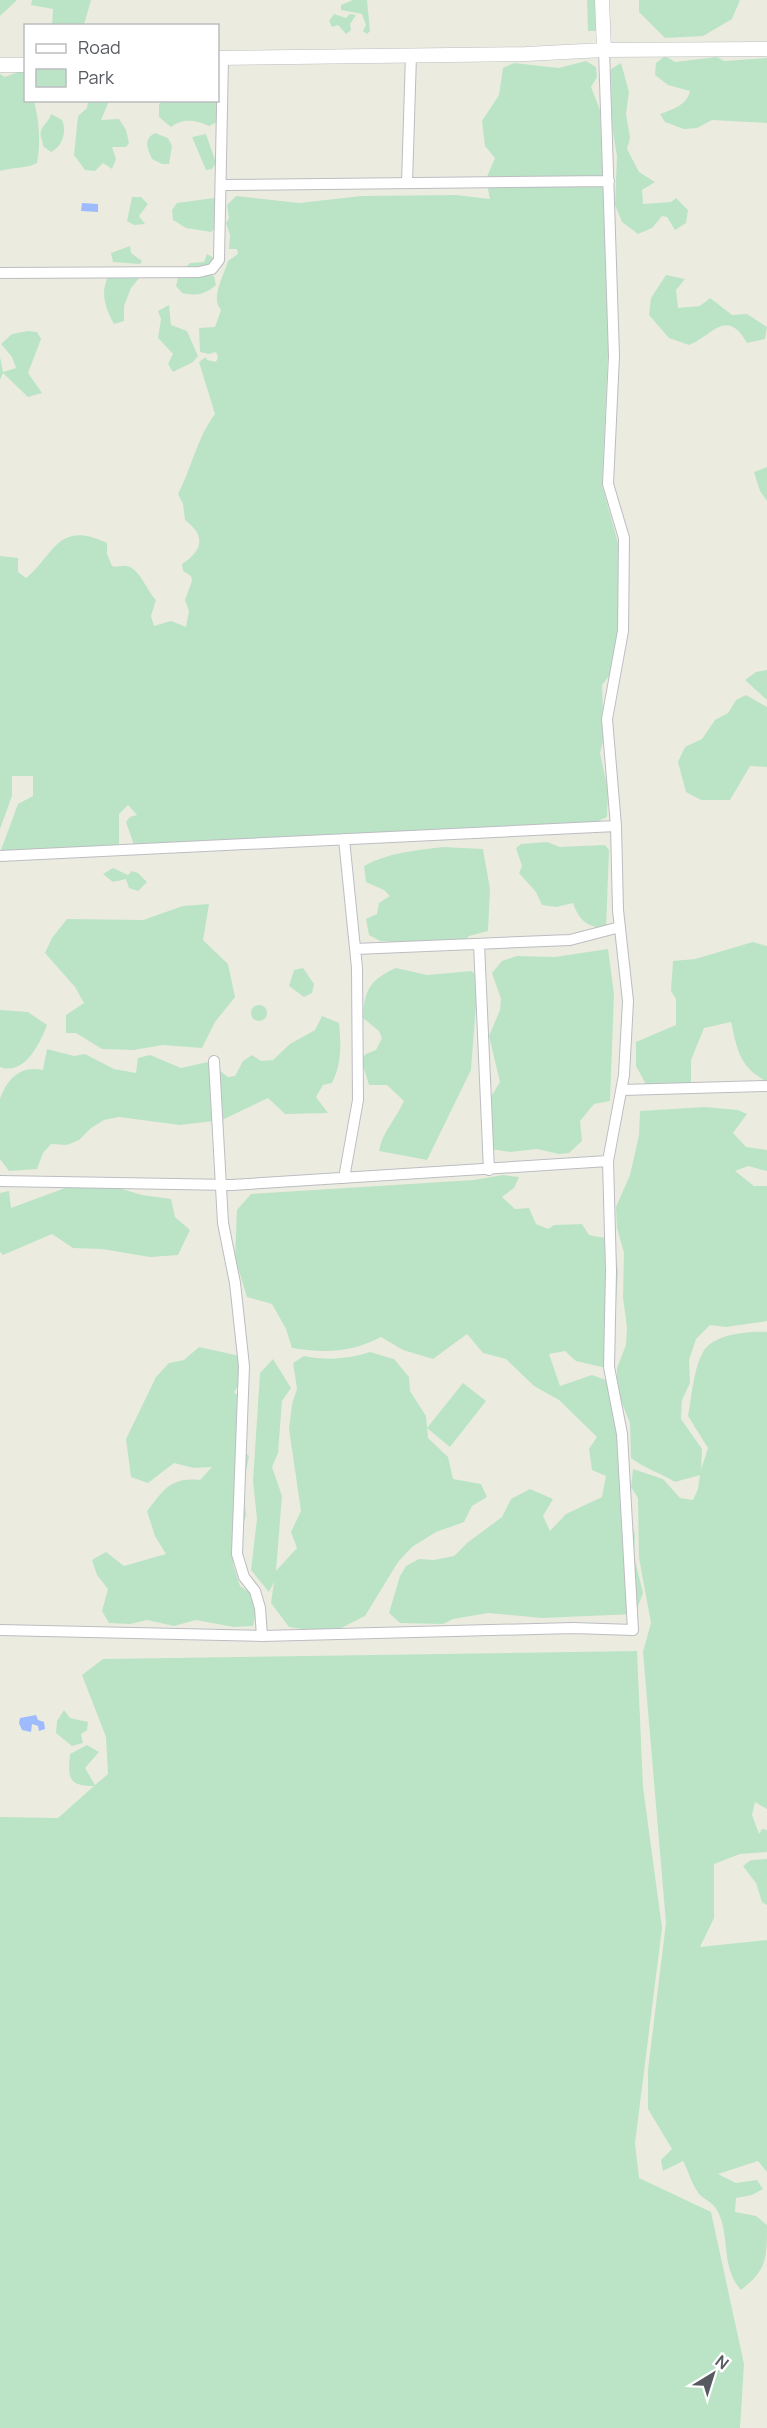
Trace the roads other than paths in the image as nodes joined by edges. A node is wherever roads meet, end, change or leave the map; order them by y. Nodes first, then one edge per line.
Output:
1 (602, 0) edge
2 (767, 49) edge
3 (604, 50) junction
4 (411, 55) junction
5 (220, 58) edge
6 (24, 64) edge
7 (0, 65) edge
8 (609, 181) junction
9 (407, 183) junction
10 (223, 185) junction
11 (0, 273) edge
12 (616, 826) junction
13 (344, 839) junction
14 (0, 856) edge
15 (620, 927) junction
16 (479, 944) junction
17 (355, 949) junction
18 (214, 1061) dead end
19 (767, 1086) edge
20 (622, 1090) junction
21 (608, 1161) junction
22 (489, 1170) junction
23 (344, 1178) junction
24 (0, 1181) edge
25 (221, 1185) junction
26 (0, 1630) edge
27 (262, 1635) junction

1 - 3 street
2 - 3 street
3 - 4 street
3 - 8 street
4 - 5 street
4 - 9 street
5 - 10 street
6 - 7 street
8 - 9 street
8 - 12 street
9 - 10 street
10 - 11 street
12 - 13 street
12 - 15 street
13 - 14 street
13 - 17 street
15 - 16 street
15 - 20 street
16 - 17 street
16 - 22 street
17 - 23 street
18 - 25 street
19 - 20 street
20 - 21 street
21 - 22 street
21 - 27 street
22 - 23 street
23 - 25 street
24 - 25 street
25 - 27 street
26 - 27 street

